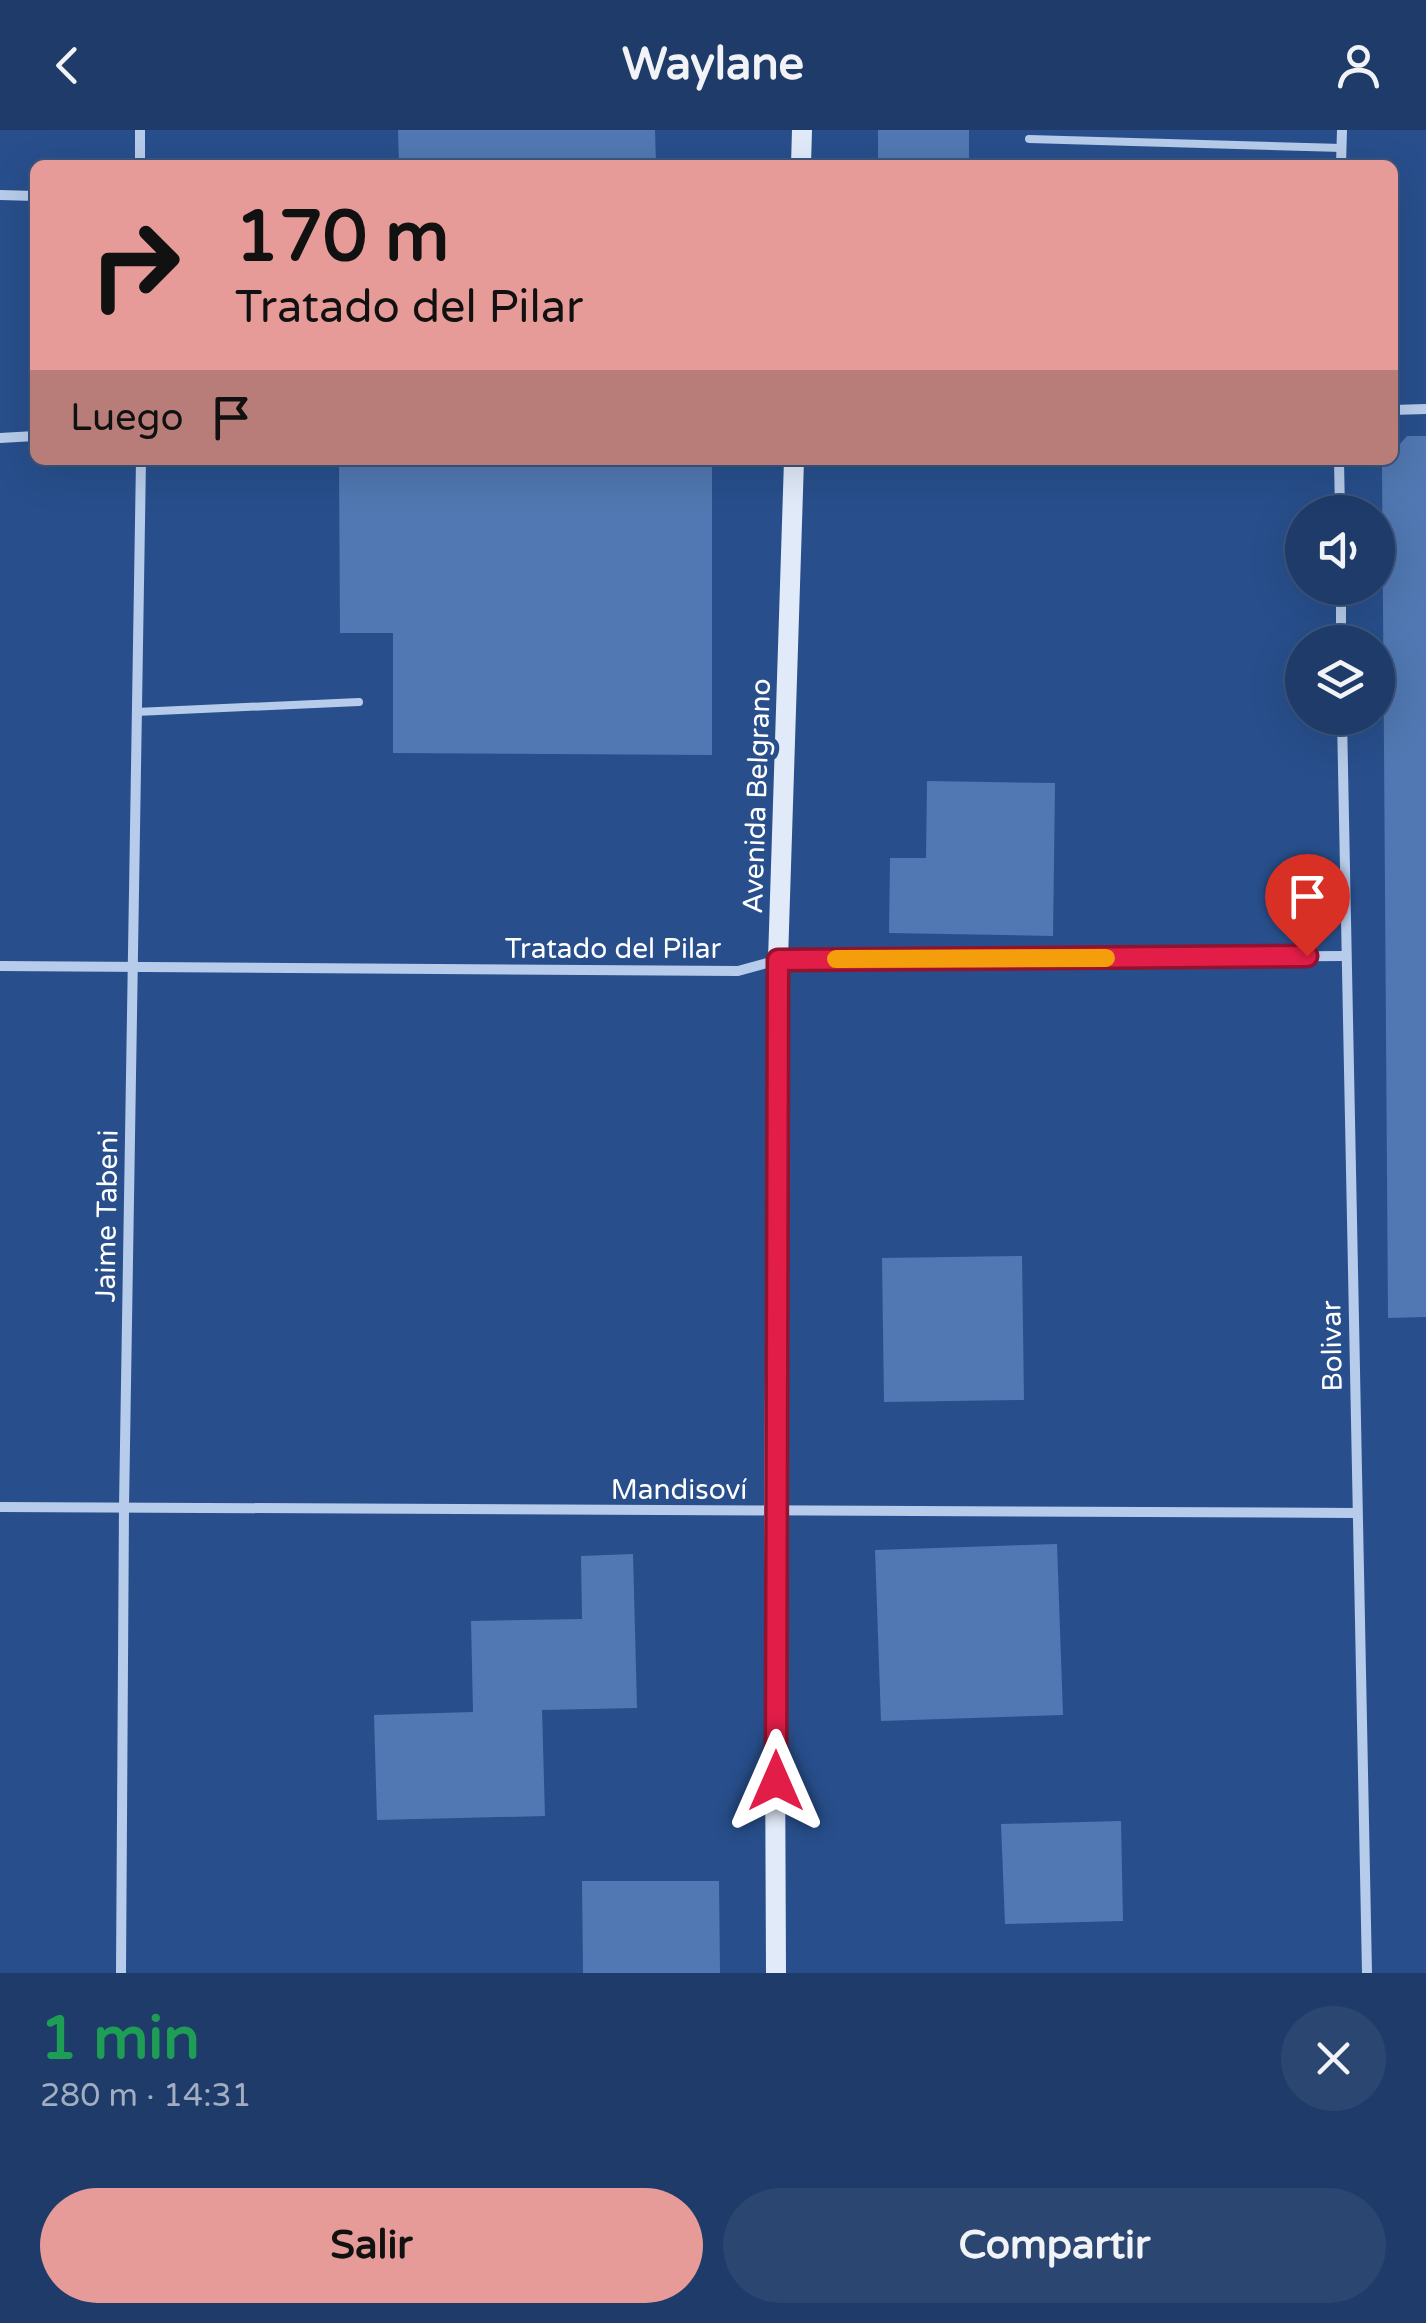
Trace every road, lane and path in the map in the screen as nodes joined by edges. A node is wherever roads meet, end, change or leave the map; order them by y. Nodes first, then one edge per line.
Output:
1 (140, 130) edge
2 (802, 130) edge
3 (1342, 130) edge
4 (1028, 139) dead end
5 (1342, 148) junction
6 (140, 160) edge
7 (802, 160) edge
8 (1342, 160) edge
9 (0, 195) edge
10 (30, 196) edge
11 (1398, 410) edge
12 (1426, 410) edge
13 (30, 436) edge
14 (0, 438) edge
15 (141, 465) edge
16 (794, 465) edge
17 (1339, 465) edge
18 (1340, 495) edge
19 (359, 702) dead end
20 (136, 712) junction
21 (1342, 735) edge
22 (1344, 956) junction
23 (778, 960) junction
24 (0, 966) edge
25 (132, 967) junction
26 (0, 1506) edge
27 (124, 1508) junction
28 (774, 1512) junction
29 (1357, 1512) junction
30 (121, 1973) edge
31 (776, 1973) edge
32 (1367, 1973) edge

1 - 6 street
2 - 7 main road
3 - 5 street
4 - 5 lane
5 - 8 street
9 - 10 street
11 - 12 street
13 - 14 street
15 - 20 street, Jaime Tabeni
16 - 23 main road, Avenida Belgrano
17 - 18 street
19 - 20 lane
20 - 25 street, Jaime Tabeni
21 - 22 street, Bolivar
22 - 23 street, Tratado del Pilar
22 - 29 street, Bolivar
23 - 25 street, Tratado del Pilar
23 - 28 main road, Avenida Belgrano
24 - 25 street, Tratado del Pilar
25 - 27 street, Jaime Tabeni
26 - 27 street, Mandisoví
27 - 28 street, Mandisoví
27 - 30 street, Jaime Tabeni
28 - 29 street, Mandisoví
28 - 31 main road, Avenida Belgrano
29 - 32 street, Bolivar

